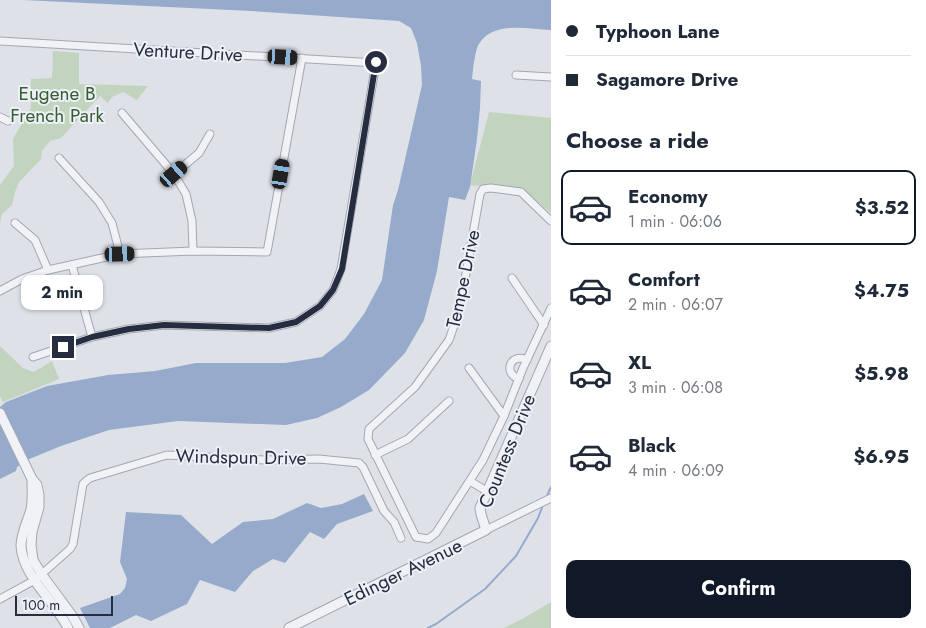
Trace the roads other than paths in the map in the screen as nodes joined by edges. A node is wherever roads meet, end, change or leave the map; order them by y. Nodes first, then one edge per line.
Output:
1 (0, 41) edge
2 (302, 58) junction
3 (516, 75) dead end
4 (551, 77) edge
5 (122, 113) dead end
6 (0, 117) edge
7 (8, 121) dead end
8 (210, 134) dead end
9 (59, 158) dead end
10 (174, 174) junction
11 (551, 221) edge
12 (15, 223) dead end
13 (193, 251) junction
14 (120, 254) junction
15 (72, 265) junction
16 (48, 270) junction
17 (512, 278) dead end
18 (0, 290) edge
19 (551, 308) edge
20 (544, 325) junction
21 (92, 337) junction
22 (551, 346) edge
23 (33, 357) dead end
24 (527, 360) junction
25 (469, 368) dead end
26 (519, 379) junction
27 (450, 401) dead end
28 (0, 413) edge
29 (504, 416) junction
30 (375, 456) junction
31 (470, 481) junction
32 (488, 492) junction
33 (551, 498) edge
34 (486, 530) junction
35 (401, 538) dead end
36 (38, 577) junction
37 (0, 599) edge
38 (68, 628) edge
39 (79, 628) edge
40 (289, 628) edge

1 - 2 street, Venture Drive
2 - 13 street
2 - 21 street, Venture Drive
3 - 4 street
5 - 10 street
6 - 7 street
8 - 10 street
9 - 14 street
10 - 13 street
11 - 30 street, Tempe Drive
12 - 16 street
13 - 14 street
14 - 15 street
15 - 16 street
15 - 21 street
16 - 18 street
17 - 20 street
19 - 20 street
20 - 24 street
21 - 23 street
22 - 32 street, Countess Drive
24 - 26 street
24 - 26 street
25 - 29 street
26 - 29 street
27 - 30 street
28 - 36 street
29 - 31 street
30 - 31 street
31 - 32 street
32 - 34 street, Countess Drive
33 - 34 street, Edinger Avenue
34 - 40 street, Edinger Avenue
35 - 36 street, Windspun Drive
36 - 37 street, Windspun Drive
36 - 38 street
36 - 39 street

